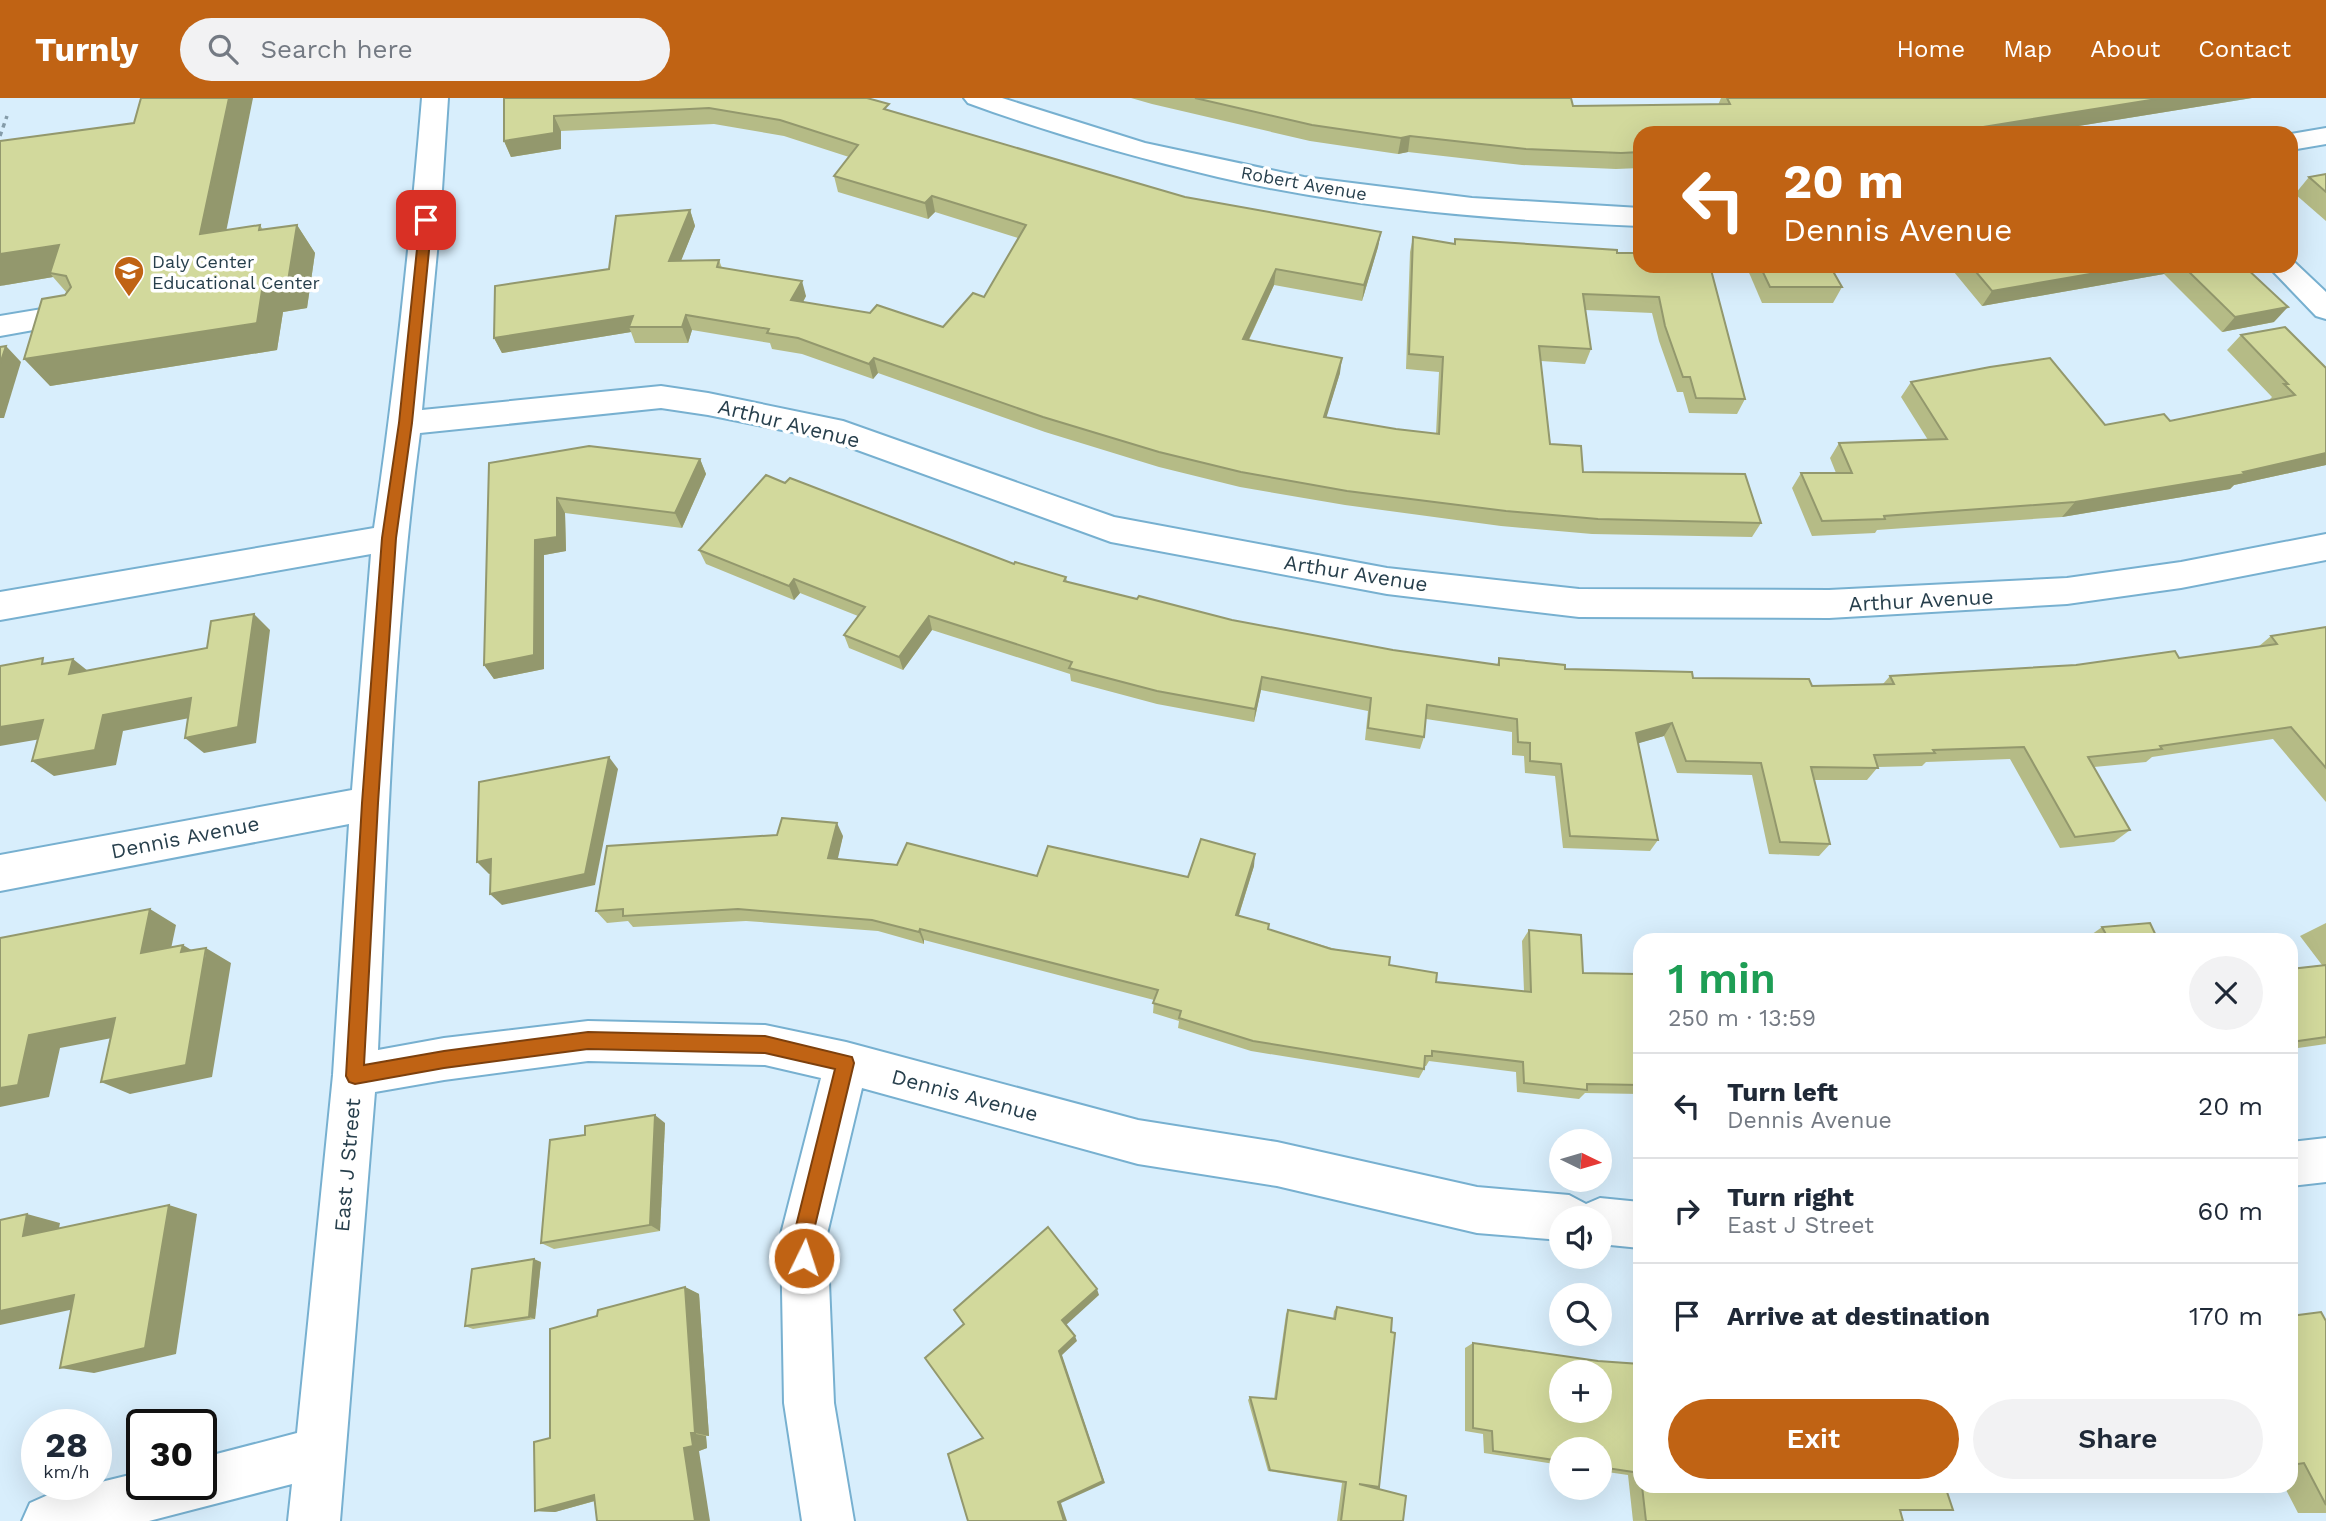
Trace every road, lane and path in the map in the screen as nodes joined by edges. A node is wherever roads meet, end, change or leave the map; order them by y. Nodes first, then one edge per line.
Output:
1 (435, 98) edge
2 (977, 98) edge
3 (8, 116) dead end
4 (0, 136) edge
5 (2326, 136) edge
6 (2298, 141) edge
7 (1633, 217) edge
8 (2289, 273) edge
9 (2326, 309) edge
10 (78, 313) edge
11 (0, 326) edge
12 (405, 423) junction
13 (389, 538) junction
14 (2326, 547) edge
15 (0, 606) edge
16 (370, 803) junction
17 (0, 873) edge
18 (845, 1063) junction
19 (355, 1076) junction
20 (2326, 1160) edge
21 (2298, 1163) edge
22 (1549, 1216) edge
23 (1612, 1222) edge
24 (1633, 1224) edge
25 (320, 1452) junction
26 (217, 1479) edge
27 (132, 1500) edge
28 (48, 1521) edge
29 (314, 1521) edge
30 (828, 1521) edge

1 - 12 street, East J Street
2 - 7 street, Robert Avenue
3 - 4 path
5 - 6 street
8 - 9 street
10 - 11 street
12 - 13 street, East J Street
12 - 14 street, Arthur Avenue
13 - 15 street
13 - 16 street, East J Street
16 - 17 street, Dennis Avenue
16 - 19 street, East J Street
18 - 19 street, Dennis Avenue
18 - 22 street, Dennis Avenue
18 - 30 street
19 - 25 street, East J Street
20 - 21 street
23 - 24 street
25 - 26 street
25 - 29 street, East J Street
27 - 28 street

